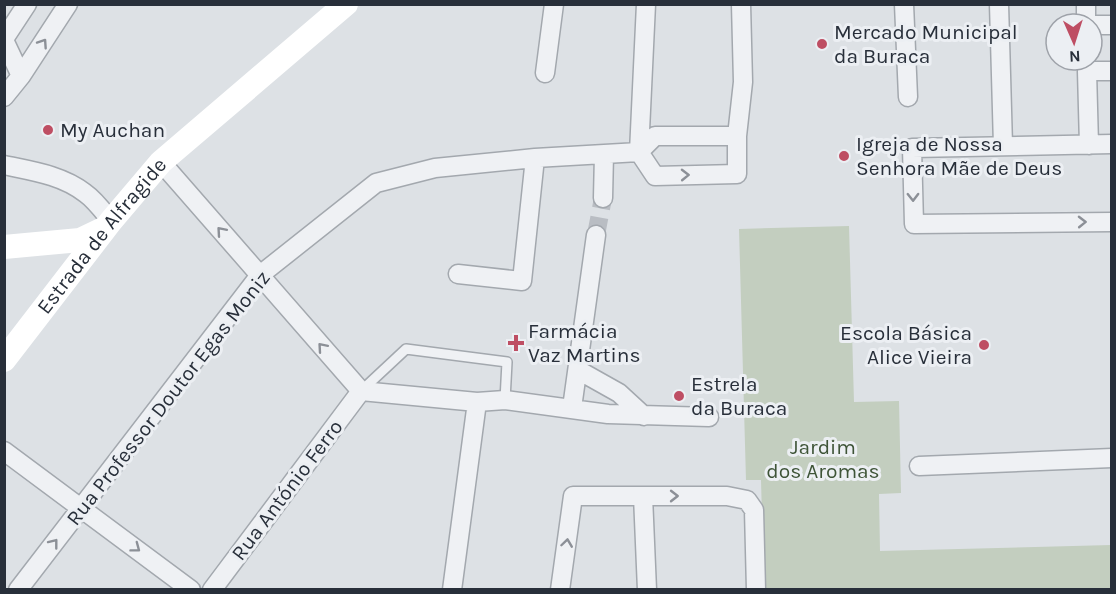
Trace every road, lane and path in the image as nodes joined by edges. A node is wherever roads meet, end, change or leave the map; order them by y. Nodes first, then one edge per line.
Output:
1 (27, 4) edge
2 (68, 4) edge
3 (346, 4) edge
4 (554, 4) edge
5 (646, 4) edge
6 (741, 4) edge
7 (904, 4) edge
8 (999, 4) edge
9 (4, 40) edge
10 (1112, 71) edge
11 (545, 73) dead end
12 (21, 76) junction
13 (4, 97) edge
14 (908, 97) dead end
15 (737, 136) junction
16 (1112, 144) edge
17 (1089, 145) junction
18 (1004, 146) junction
19 (639, 152) junction
20 (604, 154) junction
21 (535, 158) junction
22 (161, 162) junction
23 (4, 165) edge
24 (603, 198) tunnel mouth
25 (111, 221) junction
26 (1112, 222) edge
27 (596, 235) tunnel mouth
28 (12, 247) edge
29 (458, 274) dead end
30 (260, 275) junction
31 (51, 299) junction
32 (4, 360) edge
33 (578, 370) junction
34 (361, 391) junction
35 (505, 400) junction
36 (477, 402) junction
37 (572, 408) junction
38 (644, 416) junction
39 (709, 417) dead end
40 (4, 450) edge
41 (1112, 458) edge
42 (919, 466) dead end
43 (643, 496) junction
44 (81, 508) junction
45 (18, 590) edge
46 (191, 590) edge
47 (212, 590) edge
48 (452, 590) edge
49 (560, 590) edge
50 (647, 590) edge
51 (756, 590) edge

1 - 9 street
12 -> 2 street
3 - 22 street, Estrada de Alfragide
4 - 11 street
5 - 19 street
6 - 15 street
7 - 14 street
8 - 18 street
9 - 12 street
10 - 17 street
12 - 13 street
15 - 19 street
19 -> 15 street
16 - 17 street
17 - 18 street
18 -> 26 street
19 - 20 street, Rua Professor Doutor Egas Moniz
20 - 21 street, Rua Professor Doutor Egas Moniz
20 - 24 street
21 - 29 street
21 - 30 street, Rua Professor Doutor Egas Moniz
22 - 25 street, Estrada de Alfragide
30 -> 22 street
23 - 25 street
25 - 28 street
25 - 31 street, Estrada de Alfragide
27 - 33 street
28 - 31 street
34 -> 30 street
30 - 44 street, Rua Professor Doutor Egas Moniz
31 - 32 street, Estrada de Alfragide
33 - 37 street
33 - 38 street
34 - 35 lane
34 - 36 street
34 - 47 street, Rua António Ferro
35 - 36 street
35 - 37 street
36 - 48 street
37 - 38 street
38 - 39 street
40 - 44 street
41 - 42 street
49 -> 43 street
43 - 50 street
43 -> 51 street
45 -> 44 street, Rua Professor Doutor Egas Moniz
44 -> 46 street

